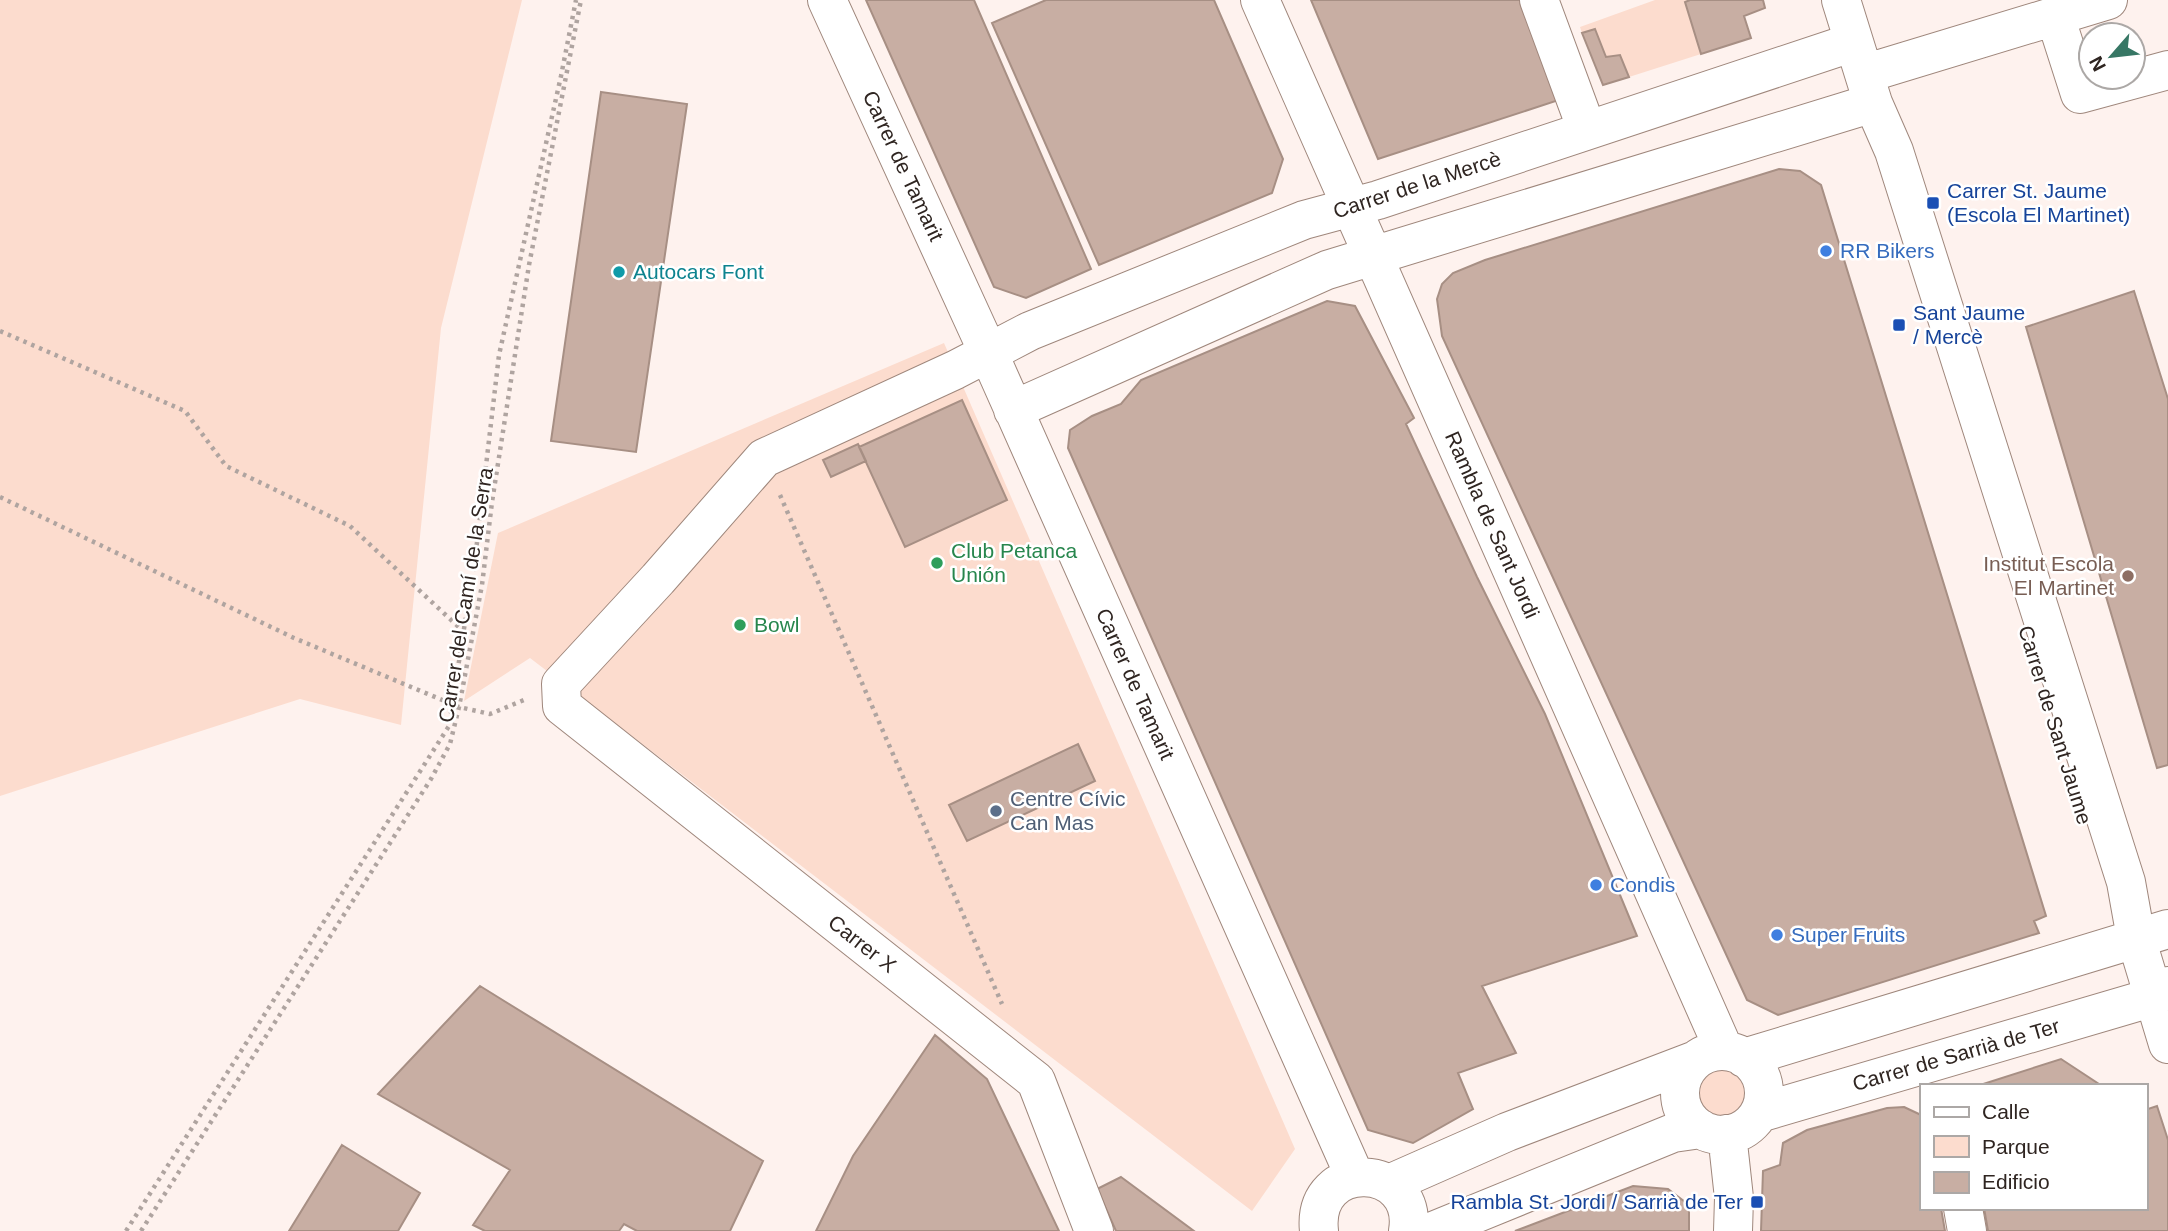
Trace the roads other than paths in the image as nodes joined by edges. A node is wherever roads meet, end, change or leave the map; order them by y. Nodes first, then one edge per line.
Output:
1 (827, 0) edge
2 (1260, 0) edge
3 (1539, 0) edge
4 (1841, 0) edge
5 (2108, 0) edge
6 (2055, 16) junction
7 (2168, 70) edge
8 (1864, 73) junction
9 (1587, 131) junction
10 (1352, 208) junction
11 (1373, 256) junction
12 (988, 352) junction
13 (1013, 410) junction
14 (2152, 934) edge
15 (2161, 991) edge
16 (1923, 1003) junction
17 (2168, 1044) edge
18 (1721, 1056) junction
19 (1939, 1073) edge
20 (1759, 1113) junction
21 (1714, 1132) junction
22 (1372, 1180) junction
23 (1963, 1210) edge
24 (1094, 1231) edge
25 (1319, 1231) edge
26 (1408, 1231) edge
27 (1433, 1231) edge
28 (1733, 1231) edge
29 (1967, 1231) edge

1 - 12 street, Carrer de Tamarit
2 - 10 street, Rambla de Sant Jordi
3 - 9 street
4 - 8 street, Carrer de Sant Jaume
5 - 6 street
6 - 7 street
6 - 8 street
8 - 9 street, Carrer de la Mercè
8 - 11 street
8 - 14 street, Carrer de Sant Jaume
9 - 10 street, Carrer de la Mercè
10 - 11 street, Rambla de Sant Jordi
10 - 12 street, Carrer de la Mercè
11 - 13 street
11 - 18 street, Rambla de Sant Jordi
12 - 13 street, Carrer de Tamarit
12 - 24 street, Carrer X
13 - 22 street, Carrer de Tamarit
14 - 15 street, Carrer de Sant Jaume
14 - 16 street
15 - 17 street, Carrer de Sant Jaume
15 - 19 street, Carrer de Sarrià de Ter
16 - 18 street
16 - 19 street
18 - 20 street
18 - 21 street
18 - 22 street
19 - 20 street, Carrer de Sarrià de Ter
20 - 21 street
21 - 27 street
21 - 28 street
22 - 25 street
22 - 26 street, Carrer de Tamarit
23 - 29 street

